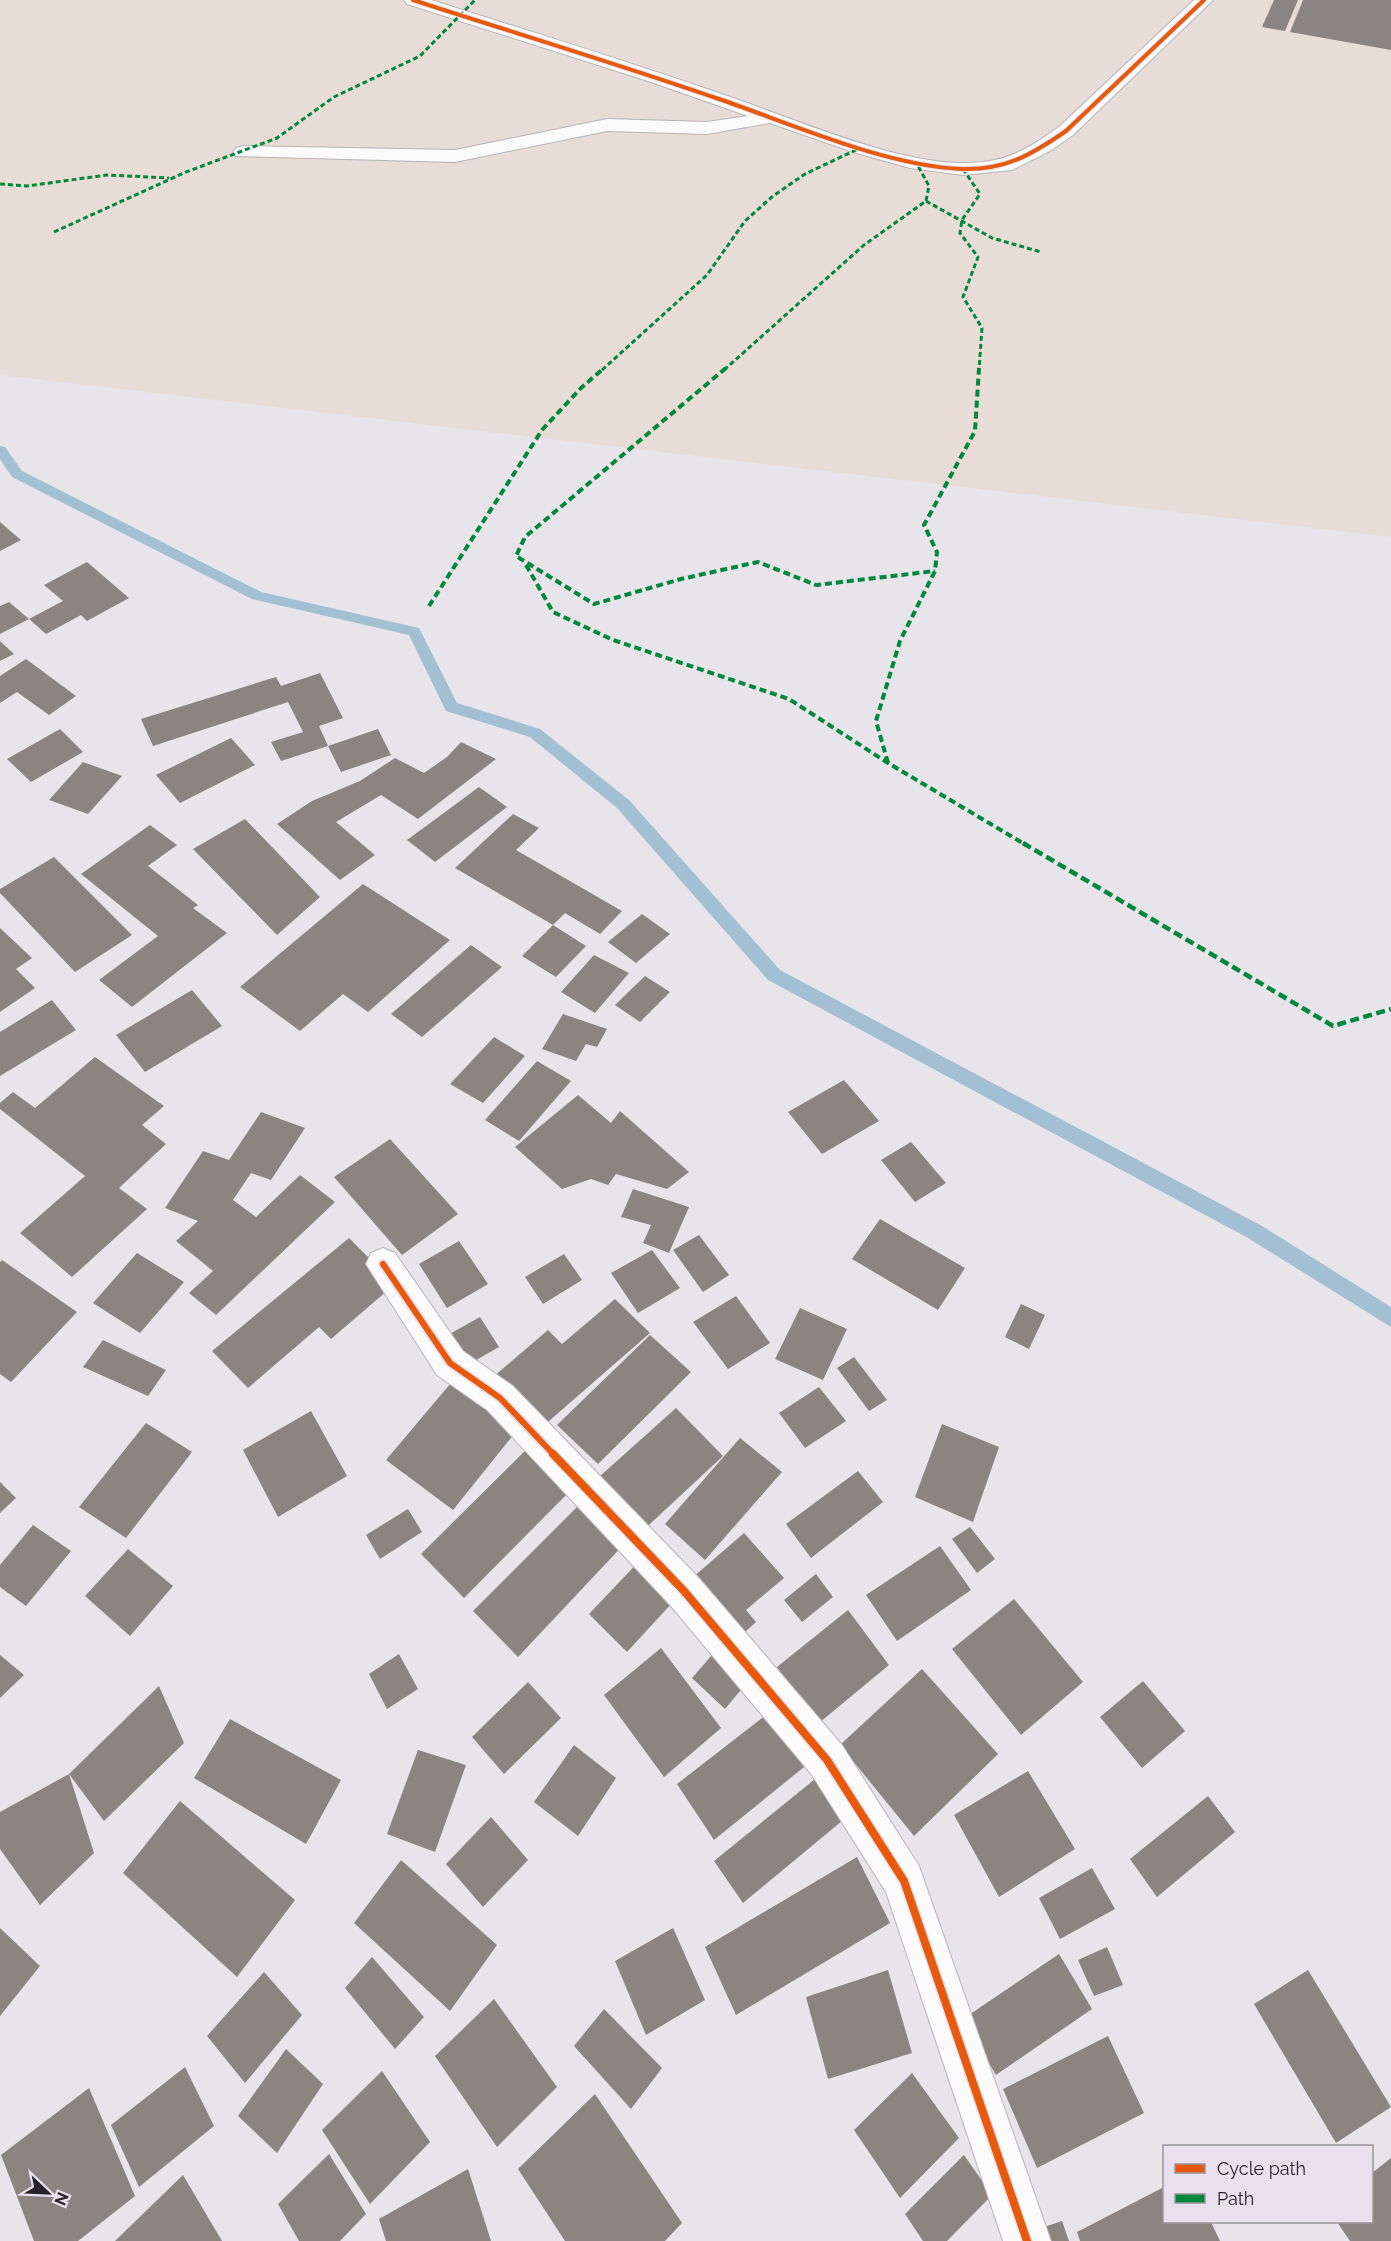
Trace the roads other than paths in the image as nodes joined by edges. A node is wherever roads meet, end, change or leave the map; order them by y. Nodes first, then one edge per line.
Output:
1 (413, 0) edge
2 (1204, 0) edge
3 (773, 117) junction
4 (243, 152) dead end
5 (383, 1264) dead end
6 (1027, 2241) edge

1 - 3 street
2 - 3 street
3 - 4 street
5 - 6 street

